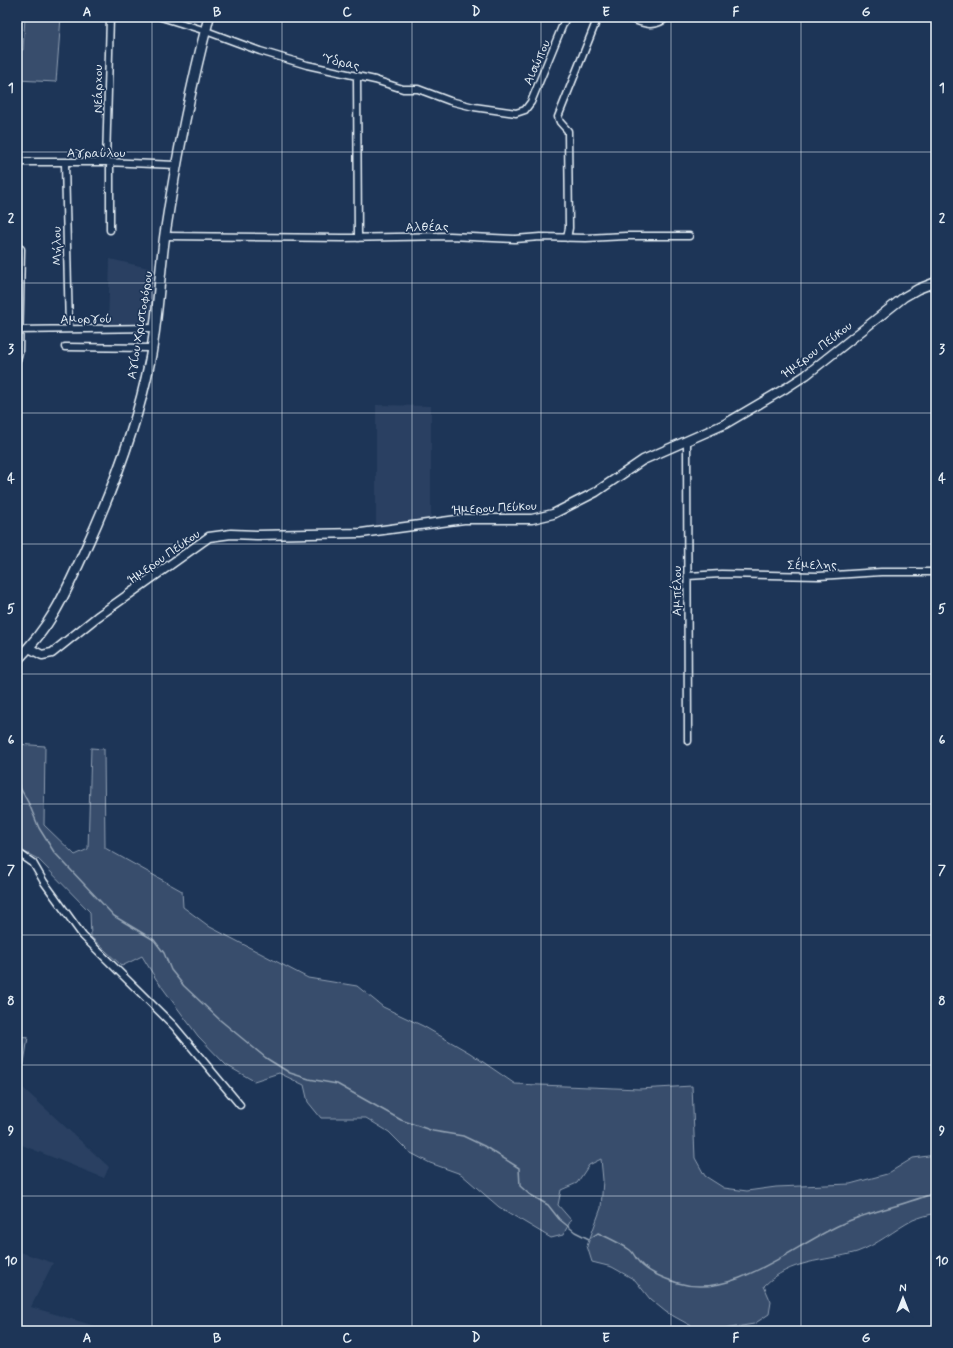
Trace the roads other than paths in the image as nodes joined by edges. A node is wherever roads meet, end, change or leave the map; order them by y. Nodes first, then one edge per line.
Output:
1 (110, 17) edge
2 (161, 17) edge
3 (210, 17) edge
4 (566, 17) edge
5 (598, 17) edge
6 (627, 17) edge
7 (667, 17) edge
8 (206, 31) junction
9 (357, 76) junction
10 (520, 113) joint
11 (17, 162) edge
12 (108, 162) junction
13 (65, 163) junction
14 (176, 165) junction
15 (110, 230) dead end
16 (165, 236) junction
17 (689, 236) dead end
18 (358, 238) junction
19 (567, 238) junction
20 (21, 249) dead end
21 (936, 282) edge
22 (154, 328) junction
23 (69, 329) junction
24 (18, 330) edge
25 (65, 348) dead end
26 (152, 348) junction
27 (17, 360) edge
28 (687, 441) junction
29 (936, 572) edge
30 (688, 576) junction
31 (29, 648) junction
32 (17, 660) edge
33 (688, 741) dead end
34 (17, 852) edge
35 (240, 1105) dead end

1 - 12 street, Νεάρχου
2 - 8 street, Ύδρας
3 - 8 main road, Αγίου Χριστοφόρου
4 - 10 street, Αισώπου
5 - 19 street
6 - 7 street
8 - 9 street, Ύδρας
8 - 14 main road, Αγίου Χριστοφόρου
9 - 10 street, Ύδρας
9 - 18 street
11 - 13 street, Αγραύλου
12 - 13 street, Αγραύλου
12 - 14 street, Αγραύλου
12 - 15 street, Νεάρχου
13 - 23 street, Μήλου
14 - 16 main road, Αγίου Χριστοφόρου
16 - 18 street, Αλθέας
16 - 22 main road, Αγίου Χριστοφόρου
17 - 19 street, Αλθέας
18 - 19 street, Αλθέας
20 - 24 street
21 - 28 street, Ήμερου Πεύκου
22 - 23 street, Αμοργού
22 - 26 main road, Αγίου Χριστοφόρου
23 - 24 street, Αμοργού
24 - 27 street
25 - 26 street
26 - 31 main road, Αγίου Χριστοφόρου
28 - 30 street, Αμπέλου
28 - 31 street, Ήμερου Πεύκου
29 - 30 street, Σέμελης
30 - 33 street, Αμπέλου
31 - 32 main road, Αγίου Χριστοφόρου
34 - 35 street

